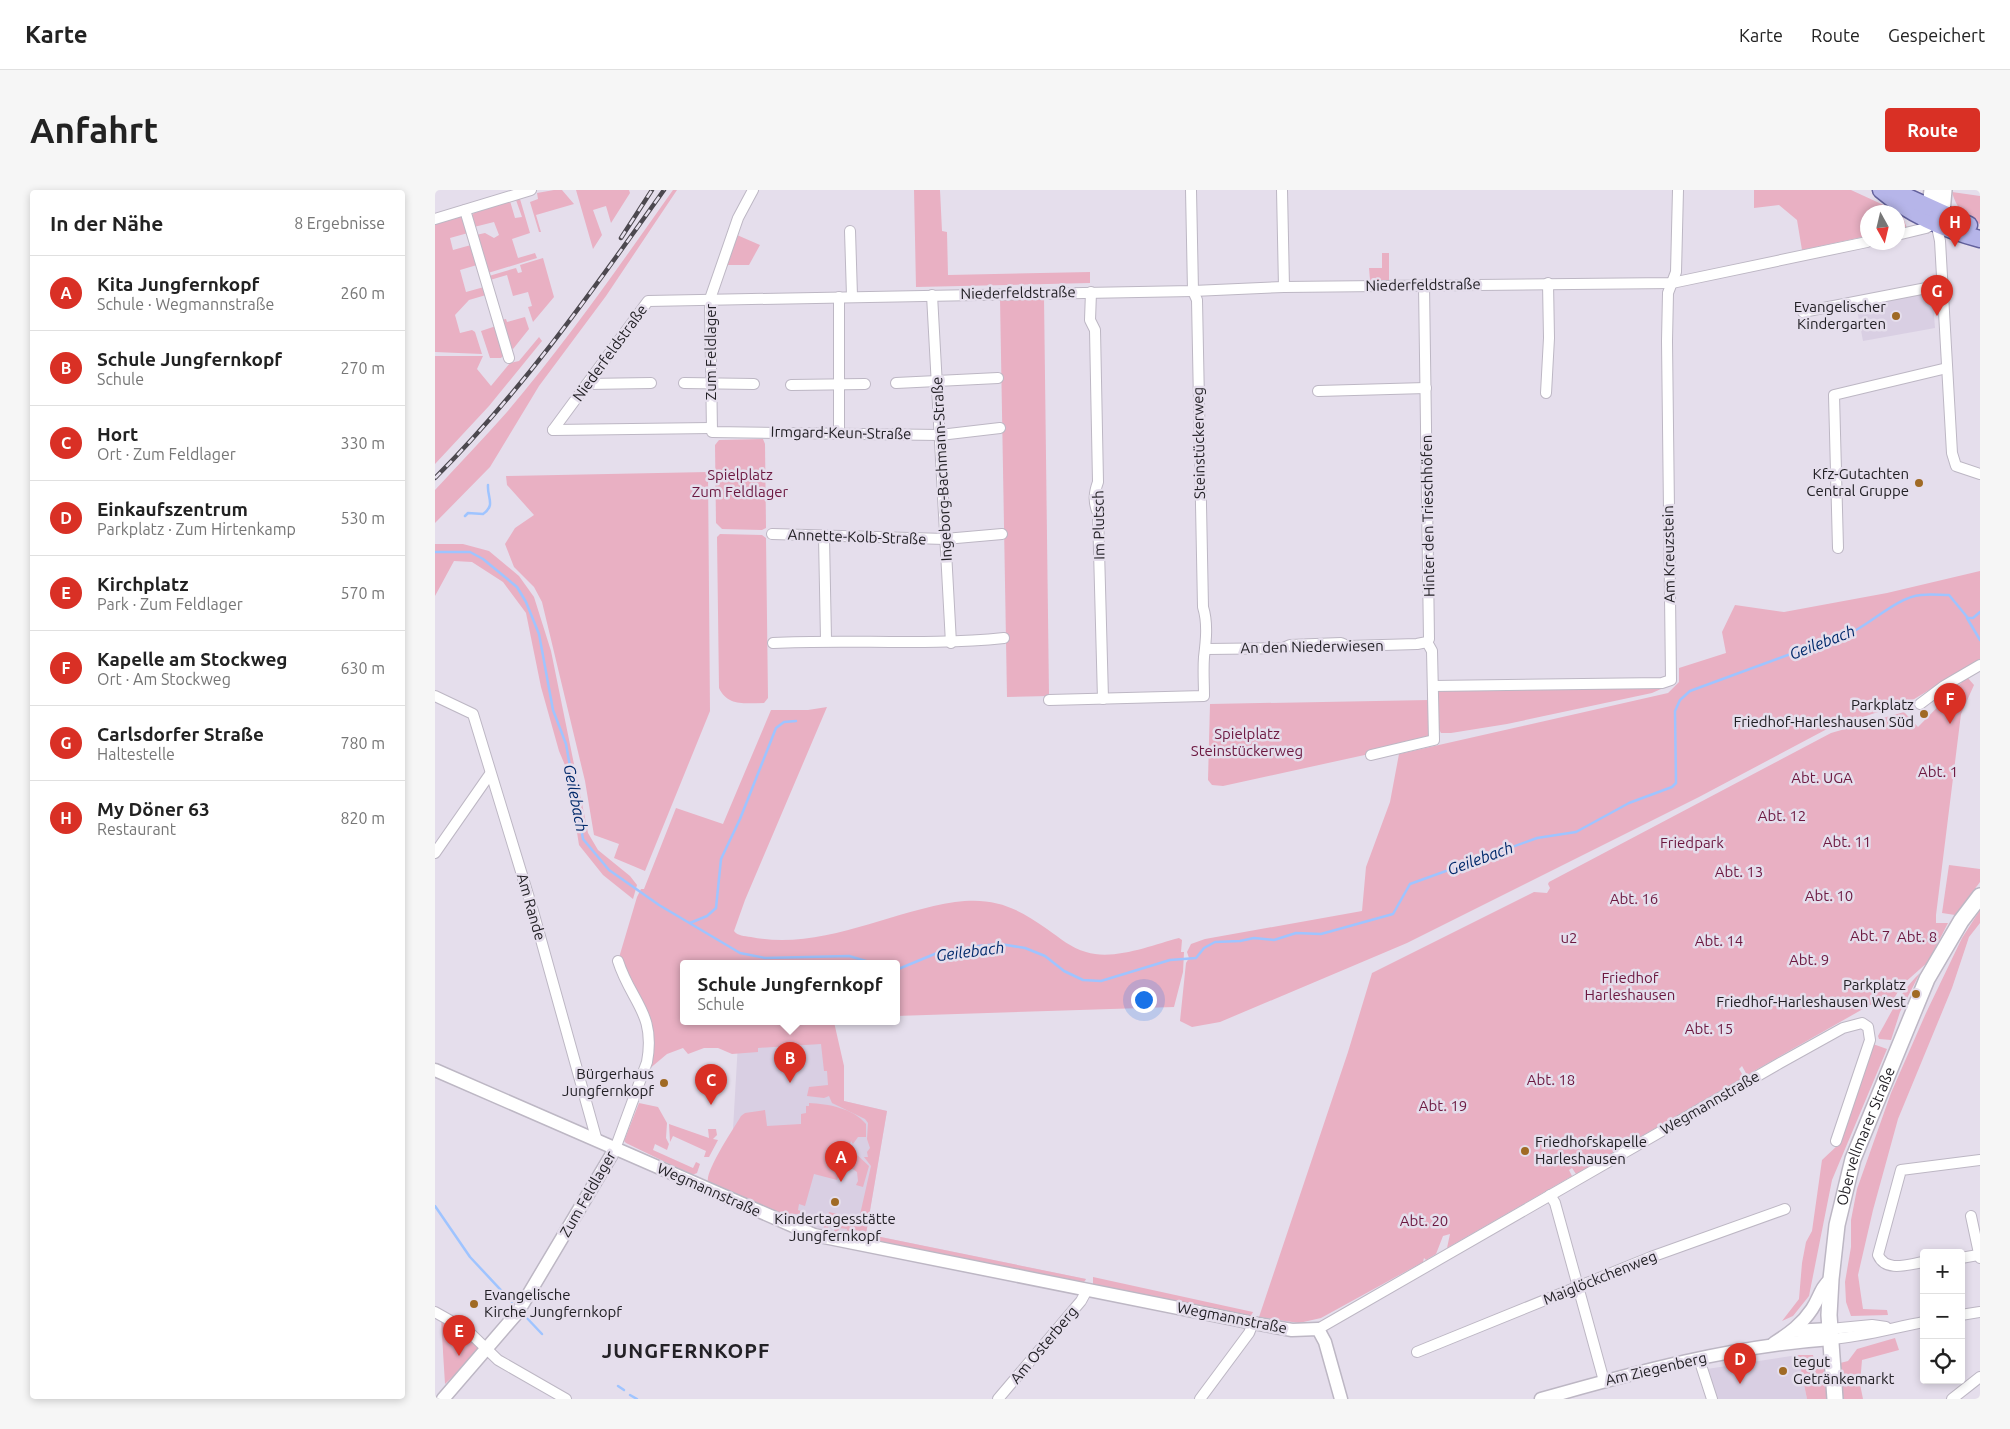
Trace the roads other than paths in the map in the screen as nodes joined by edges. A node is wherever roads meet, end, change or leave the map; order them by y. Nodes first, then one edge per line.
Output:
1 (531, 190) edge
2 (753, 190) edge
3 (1191, 190) edge
4 (1282, 190) edge
5 (1678, 190) edge
6 (1881, 190) edge
7 (1892, 190) edge
8 (517, 192) edge
9 (1941, 205) edge
10 (465, 210) junction
11 (435, 219) edge
12 (850, 231) dead end
13 (1980, 231) edge
14 (1905, 233) edge
15 (1980, 239) edge
16 (1860, 243) edge
17 (1672, 283) junction
18 (1548, 284) junction
19 (1424, 285) junction
20 (1942, 285) junction
21 (1284, 287) junction
22 (1193, 291) junction
23 (1091, 292) junction
24 (932, 295) junction
25 (853, 296) junction
26 (839, 297) junction
27 (710, 299) junction
28 (1803, 312) dead end
29 (509, 358) dead end
30 (1947, 368) junction
31 (998, 378) dead end
32 (937, 381) junction
33 (684, 383) dead end
34 (711, 383) junction
35 (896, 383) dead end
36 (587, 384) junction
37 (651, 384) dead end
38 (754, 384) dead end
39 (865, 384) dead end
40 (791, 385) dead end
41 (839, 386) junction
42 (1425, 388) junction
43 (1319, 391) dead end
44 (1546, 393) dead end
45 (1000, 428) dead end
46 (553, 430) joint
47 (711, 430) junction
48 (839, 433) junction
49 (940, 435) junction
50 (1980, 474) edge
51 (773, 534) dead end
52 (1002, 534) dead end
53 (824, 537) junction
54 (945, 539) junction
55 (1838, 548) dead end
56 (1004, 638) dead end
57 (826, 640) junction
58 (773, 643) dead end
59 (951, 643) junction
60 (1422, 643) junction
61 (1207, 649) junction
62 (1980, 665) edge
63 (1433, 686) junction
64 (435, 696) edge
65 (1103, 699) junction
66 (1049, 700) dead end
67 (1920, 704) dead end
68 (1371, 755) dead end
69 (490, 774) junction
70 (435, 853) edge
71 (1980, 896) edge
72 (618, 961) dead end
73 (435, 1070) edge
74 (597, 1141) junction
75 (1836, 1141) dead end
76 (615, 1149) junction
77 (1980, 1160) edge
78 (1550, 1195) junction
79 (1785, 1209) dead end
80 (1971, 1216) dead end
81 (1979, 1257) edge
82 (1965, 1258) edge
83 (1920, 1262) edge
84 (1831, 1279) junction
85 (1578, 1287) junction
86 (1087, 1290) junction
87 (435, 1312) edge
88 (1980, 1312) edge
89 (1965, 1314) edge
90 (1253, 1323) junction
91 (1920, 1323) edge
92 (1318, 1329) junction
93 (1792, 1332) junction
94 (1830, 1334) junction
95 (1772, 1345) junction
96 (487, 1350) junction
97 (1417, 1352) dead end
98 (1699, 1358) junction
99 (1980, 1377) edge
100 (1604, 1382) junction
101 (448, 1397) edge
102 (566, 1399) edge
103 (998, 1399) edge
104 (1200, 1399) edge
105 (1341, 1399) edge
106 (1541, 1399) edge
107 (1712, 1399) edge
108 (1835, 1399) edge
109 (1952, 1399) edge

1 - 8 street
2 - 27 street, Zum Feldlager
3 - 22 street, Steinstückerweg
4 - 21 street
5 - 17 street, Am Kreuzstein
6 - 9 main road
7 - 9 main road
8 - 10 street
9 - 13 main road
9 - 14 street
9 - 15 main road
9 - 20 street
10 - 11 street
10 - 29 street
12 - 25 street
16 - 17 street, Niederfeldstraße
17 - 18 street, Niederfeldstraße
17 - 63 street, Am Kreuzstein
18 - 19 street, Niederfeldstraße
18 - 44 street
19 - 21 street, Niederfeldstraße
19 - 42 street, Hinter den Trieschhöfen
20 - 28 street
20 - 30 street
21 - 22 street, Niederfeldstraße
22 - 23 street, Niederfeldstraße
22 - 61 street, Steinstückerweg
23 - 24 street, Niederfeldstraße
23 - 65 street, Im Plutsch
24 - 25 street, Niederfeldstraße
24 - 32 street, Ingeborg-Bachmann-Straße
25 - 26 street, Niederfeldstraße
26 - 27 street, Niederfeldstraße
26 - 41 street
27 - 34 street, Zum Feldlager
27 - 36 street, Niederfeldstraße
30 - 50 street
30 - 55 street
31 - 32 street
32 - 35 street
32 - 49 street, Ingeborg-Bachmann-Straße
33 - 34 street
34 - 38 street
34 - 47 street, Zum Feldlager
36 - 37 street
36 - 46 street, Niederfeldstraße
39 - 41 street
40 - 41 street
41 - 48 street
42 - 43 street
42 - 60 street, Hinter den Trieschhöfen
45 - 49 street, Irmgard-Keun-Straße
46 - 47 street, Irmgard-Keun-Straße
47 - 48 street, Irmgard-Keun-Straße
48 - 49 street, Irmgard-Keun-Straße
49 - 54 street, Ingeborg-Bachmann-Straße
51 - 53 street, Annette-Kolb-Straße
52 - 54 street, Annette-Kolb-Straße
53 - 54 street, Annette-Kolb-Straße
53 - 57 street
54 - 59 street, Ingeborg-Bachmann-Straße
56 - 59 street
57 - 58 street
57 - 59 street
60 - 61 street, An den Niederwiesen
60 - 63 street, Hinter den Trieschhöfen
61 - 65 street, Steinstückerweg
62 - 67 street
63 - 68 street, Hinter den Trieschhöfen
64 - 69 street, Am Rande
65 - 66 street
69 - 70 street
69 - 74 street, Am Rande
71 - 84 main road, Obervellmarer Straße
72 - 76 street, Zum Feldlager
73 - 74 street, Wegmannstraße
74 - 76 street, Wegmannstraße
75 - 78 street, Wegmannstraße
76 - 86 street, Wegmannstraße
76 - 96 street, Zum Feldlager
77 - 83 street
78 - 85 street
78 - 92 street, Wegmannstraße
79 - 85 street, Maiglöckchenweg
80 - 81 street
81 - 82 street
84 - 93 street
84 - 94 main road, Obervellmarer Straße
85 - 97 street, Maiglöckchenweg
85 - 100 street
86 - 90 street, Wegmannstraße
86 - 103 street, Am Osterberg
87 - 96 street
88 - 89 street
90 - 92 street, Wegmannstraße
90 - 104 street
91 - 94 street
92 - 105 street
93 - 94 street
93 - 95 street
94 - 95 street, Am Ziegenberg
94 - 108 main road, Obervellmarer Straße
95 - 98 street, Am Ziegenberg
96 - 101 street, Zum Feldlager
96 - 102 street
98 - 100 street, Am Ziegenberg
98 - 107 street
99 - 109 street
100 - 106 street, Am Ziegenberg

